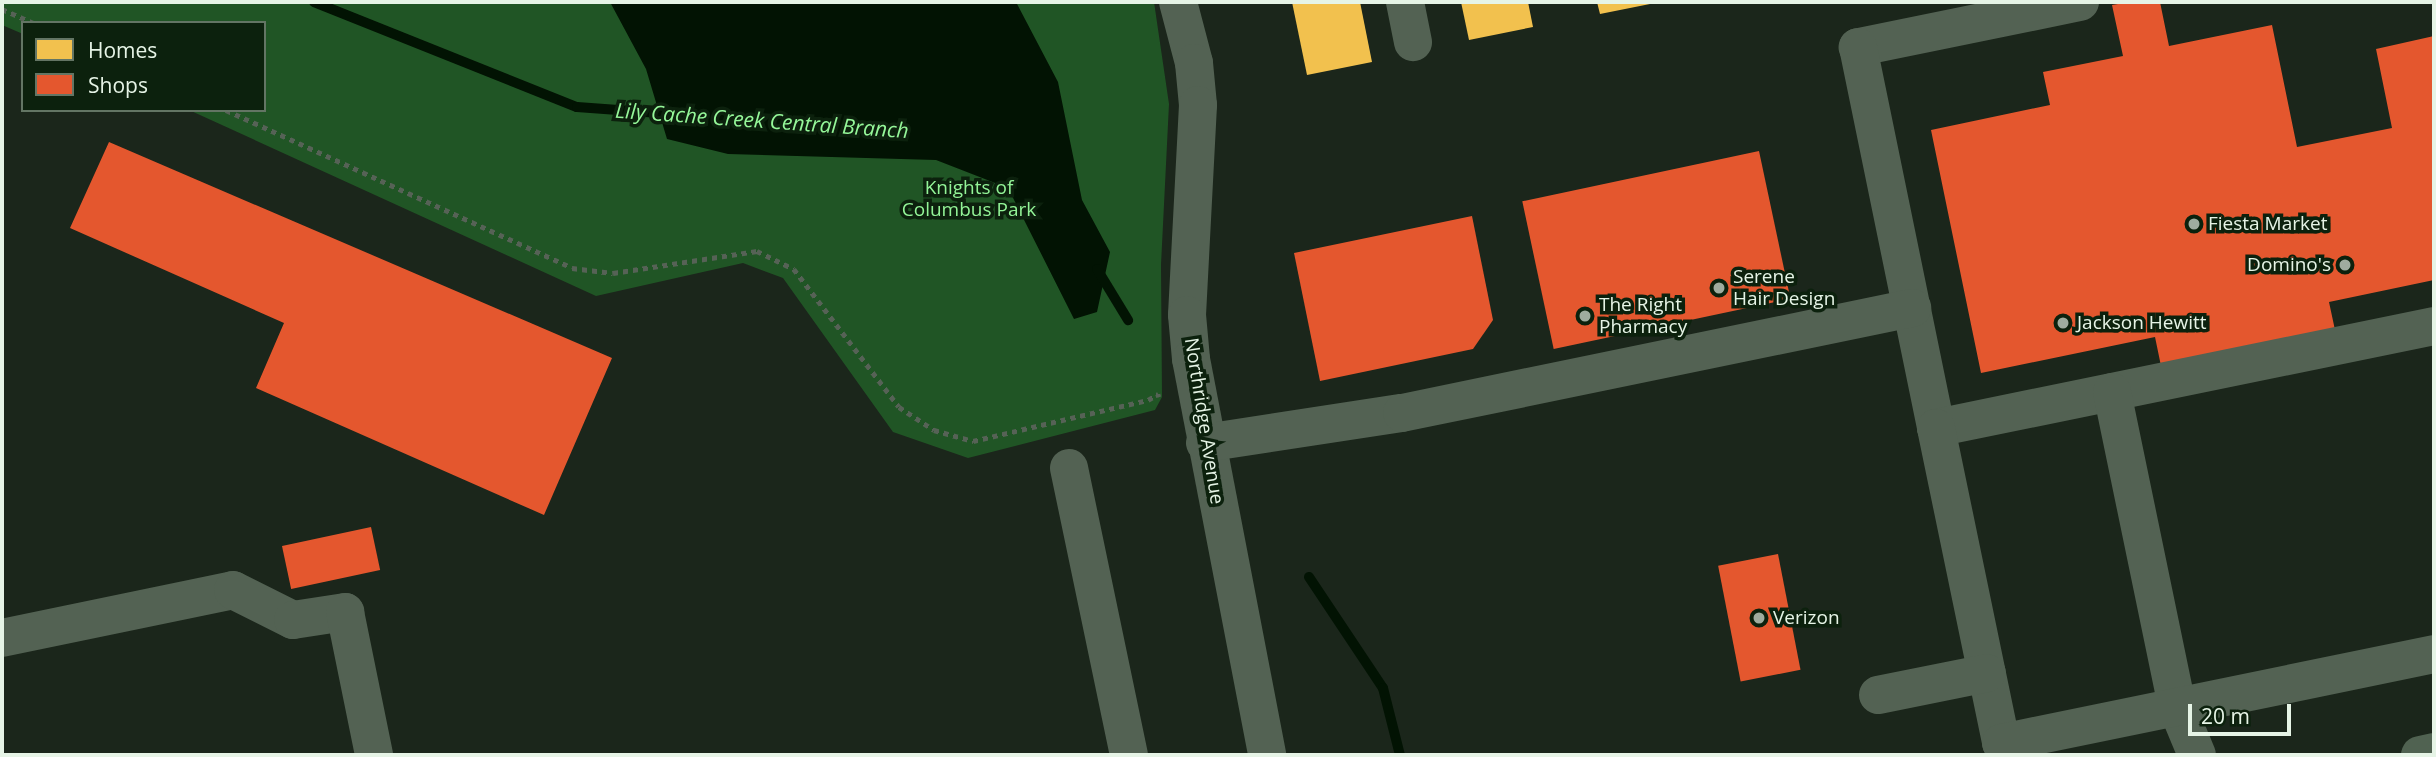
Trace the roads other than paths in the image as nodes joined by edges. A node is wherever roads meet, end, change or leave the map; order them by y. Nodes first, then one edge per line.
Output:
1 (1178, 2) edge
2 (1405, 2) edge
3 (2080, 2) edge
4 (1413, 42) dead end
5 (1912, 308) junction
6 (2434, 326) edge
7 (2112, 392) junction
8 (1936, 428) junction
9 (1205, 443) junction
10 (1069, 468) dead end
11 (2, 638) edge
12 (2434, 654) edge
13 (1987, 673) junction
14 (1878, 695) dead end
15 (2177, 707) junction
16 (2434, 752) edge
17 (374, 755) edge
18 (1129, 755) edge
19 (1267, 755) edge
20 (2169, 755) edge
21 (2197, 755) edge
22 (2420, 755) edge

1 - 9 street, Northridge Avenue
2 - 4 street
3 - 5 street
5 - 8 street
5 - 9 street
6 - 7 street
7 - 8 street
7 - 15 street
8 - 13 street
9 - 19 street, Northridge Avenue
10 - 18 street
11 - 17 street
12 - 15 street
13 - 14 street
13 - 15 street
15 - 20 street
15 - 21 street
16 - 22 main road

